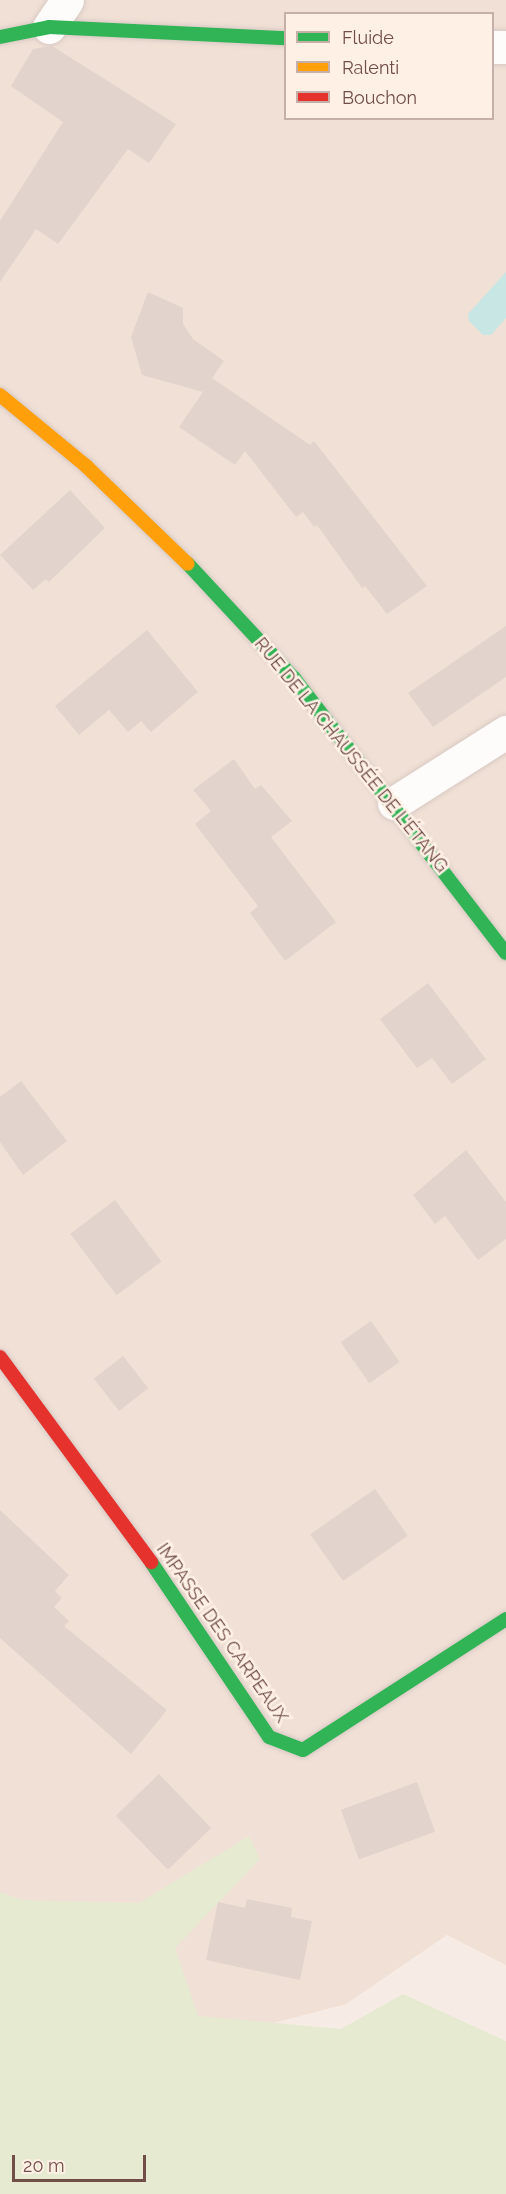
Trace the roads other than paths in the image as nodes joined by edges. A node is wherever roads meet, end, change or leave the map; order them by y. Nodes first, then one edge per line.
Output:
1 (67, 0) edge
2 (49, 27) junction
3 (284, 38) edge
4 (2, 44) edge
5 (0, 395) edge
6 (506, 732) edge
7 (394, 803) junction
8 (506, 953) edge
9 (0, 1357) edge
10 (506, 1619) edge

1 - 2 street
2 - 3 street
2 - 4 street
5 - 7 street, RUE DE LA CHAUSSÉE DE L'ÉTANG
6 - 7 street
7 - 8 street, RUE DE LA CHAUSSÉE DE L'ÉTANG
9 - 10 street, IMPASSE DES CARPEAUX

